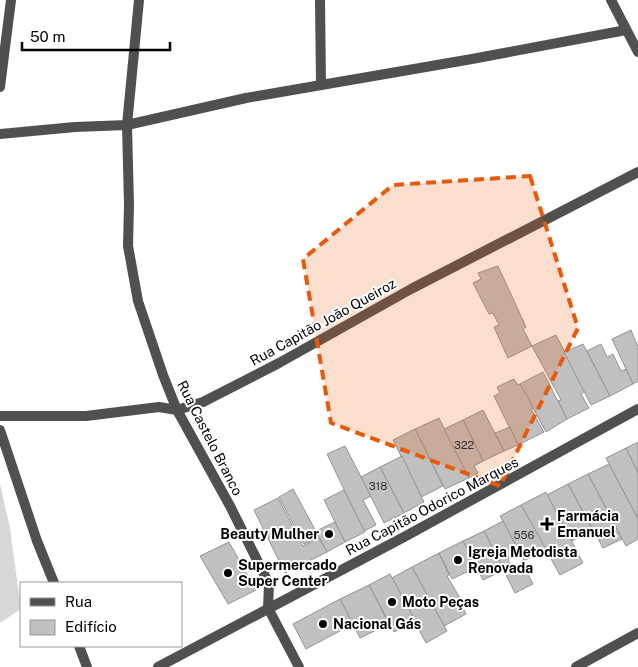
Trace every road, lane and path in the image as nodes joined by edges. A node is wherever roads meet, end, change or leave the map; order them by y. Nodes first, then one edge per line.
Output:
1 (10, 0) edge
2 (139, 0) edge
3 (320, 0) edge
4 (611, 0) edge
5 (626, 30) junction
6 (638, 52) edge
7 (321, 85) junction
8 (0, 87) edge
9 (127, 125) junction
10 (0, 134) edge
11 (638, 172) edge
12 (638, 408) edge
13 (177, 410) junction
14 (0, 416) edge
15 (0, 430) edge
16 (54, 582) edge
17 (268, 608) junction
18 (638, 633) edge
19 (79, 647) edge
20 (88, 667) edge
21 (158, 667) edge
22 (299, 667) edge
23 (576, 667) edge

1 - 8 street
2 - 9 street, Rua Castelo Branco
3 - 7 street
4 - 5 street
5 - 6 street
5 - 7 street
7 - 9 street
9 - 10 street
9 - 13 street, Rua Castelo Branco
11 - 13 street, Rua Capitão João Queiroz
12 - 17 street, Rua Capitão Odorico Marques
13 - 14 street, Rua Capitão João Queiroz
13 - 17 street, Rua Castelo Branco
15 - 16 street
17 - 21 street, Rua Capitão Odorico Marques
17 - 22 street, Rua Castelo Branco
18 - 23 street
19 - 20 street

